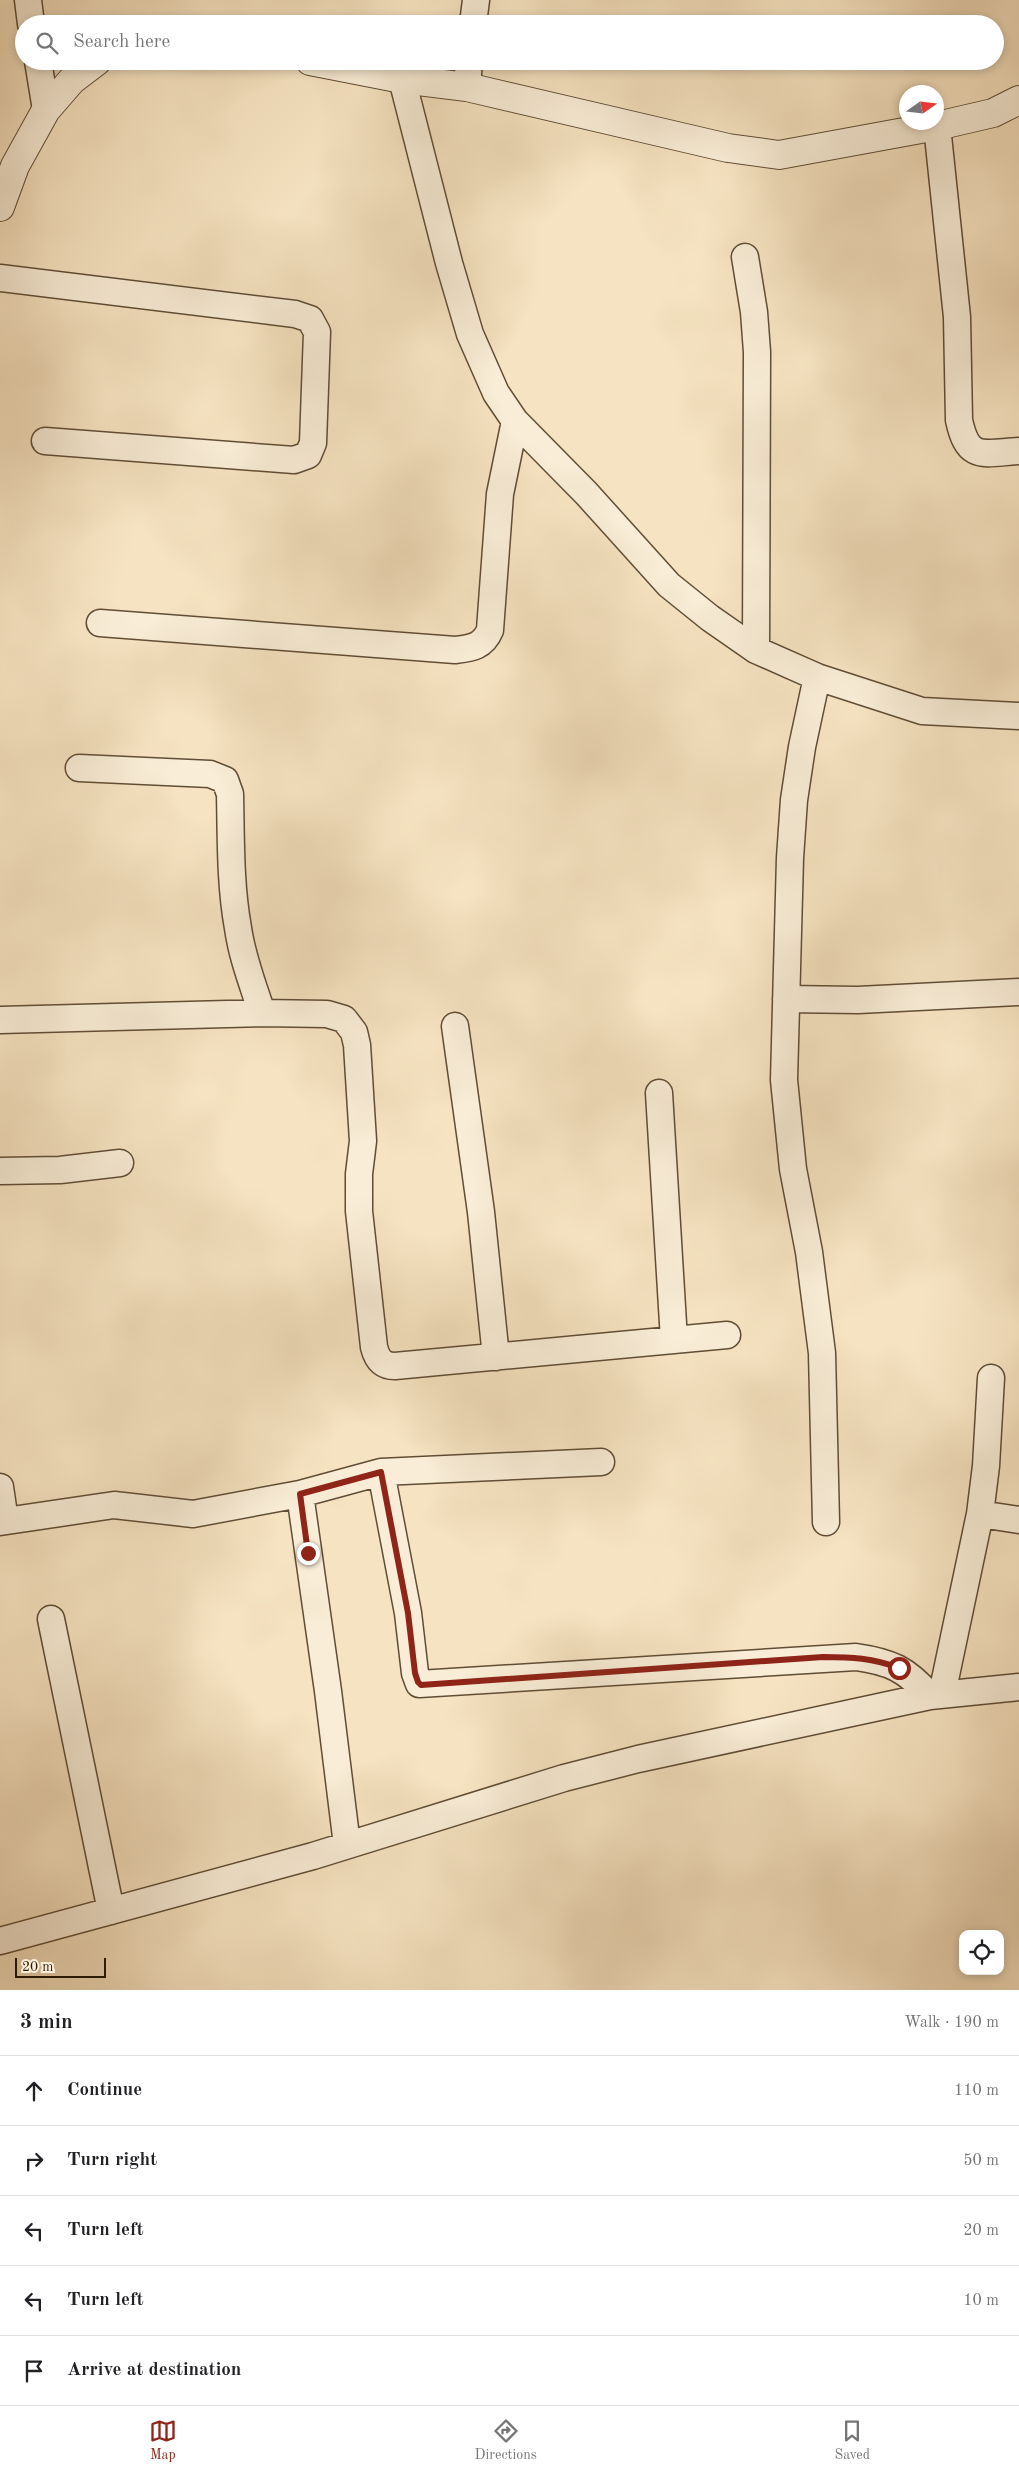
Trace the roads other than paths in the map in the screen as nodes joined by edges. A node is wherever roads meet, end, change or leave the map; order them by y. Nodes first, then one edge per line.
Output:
1 (28, 0) edge
2 (476, 0) edge
3 (30, 15) edge
4 (474, 15) edge
5 (39, 70) edge
6 (85, 70) edge
7 (356, 70) edge
8 (468, 74) edge
9 (402, 79) junction
10 (1019, 100) edge
11 (46, 110) junction
12 (944, 124) edge
13 (915, 130) edge
14 (937, 130) edge
15 (0, 207) edge
16 (745, 257) dead end
17 (0, 278) edge
18 (514, 421) junction
19 (45, 441) dead end
20 (1019, 452) edge
21 (100, 623) dead end
22 (756, 650) junction
23 (818, 677) junction
24 (1019, 716) edge
25 (79, 768) dead end
26 (1019, 992) edge
27 (786, 999) junction
28 (262, 1013) junction
29 (0, 1020) edge
30 (455, 1026) dead end
31 (658, 1093) dead end
32 (120, 1163) dead end
33 (0, 1171) edge
34 (727, 1335) dead end
35 (674, 1340) junction
36 (496, 1357) junction
37 (991, 1378) dead end
38 (601, 1462) dead end
39 (381, 1472) junction
40 (0, 1487) edge
41 (300, 1494) junction
42 (980, 1514) junction
43 (1019, 1520) edge
44 (3, 1521) edge
45 (826, 1522) dead end
46 (51, 1619) dead end
47 (1019, 1687) edge
48 (936, 1695) junction
49 (347, 1845) junction
50 (111, 1911) junction
51 (0, 1941) edge

1 - 3 street
2 - 4 street
5 - 11 street
6 - 11 street
7 - 9 street
8 - 9 street
8 - 13 street
9 - 18 street
10 - 12 street
11 - 15 street
14 - 20 street
16 - 22 street
17 - 19 street
18 - 21 street
18 - 22 street
22 - 23 street
23 - 24 street
23 - 27 street
25 - 28 street
26 - 27 street
27 - 45 street
28 - 29 street
28 - 36 street
30 - 36 street
31 - 35 street
32 - 33 street
34 - 35 street
35 - 36 street
37 - 42 street
38 - 39 street
39 - 41 street
39 - 48 street
40 - 44 street
41 - 44 street
41 - 49 street
42 - 43 street
42 - 48 street
46 - 50 street
47 - 48 street
48 - 49 street
49 - 50 street
50 - 51 street

